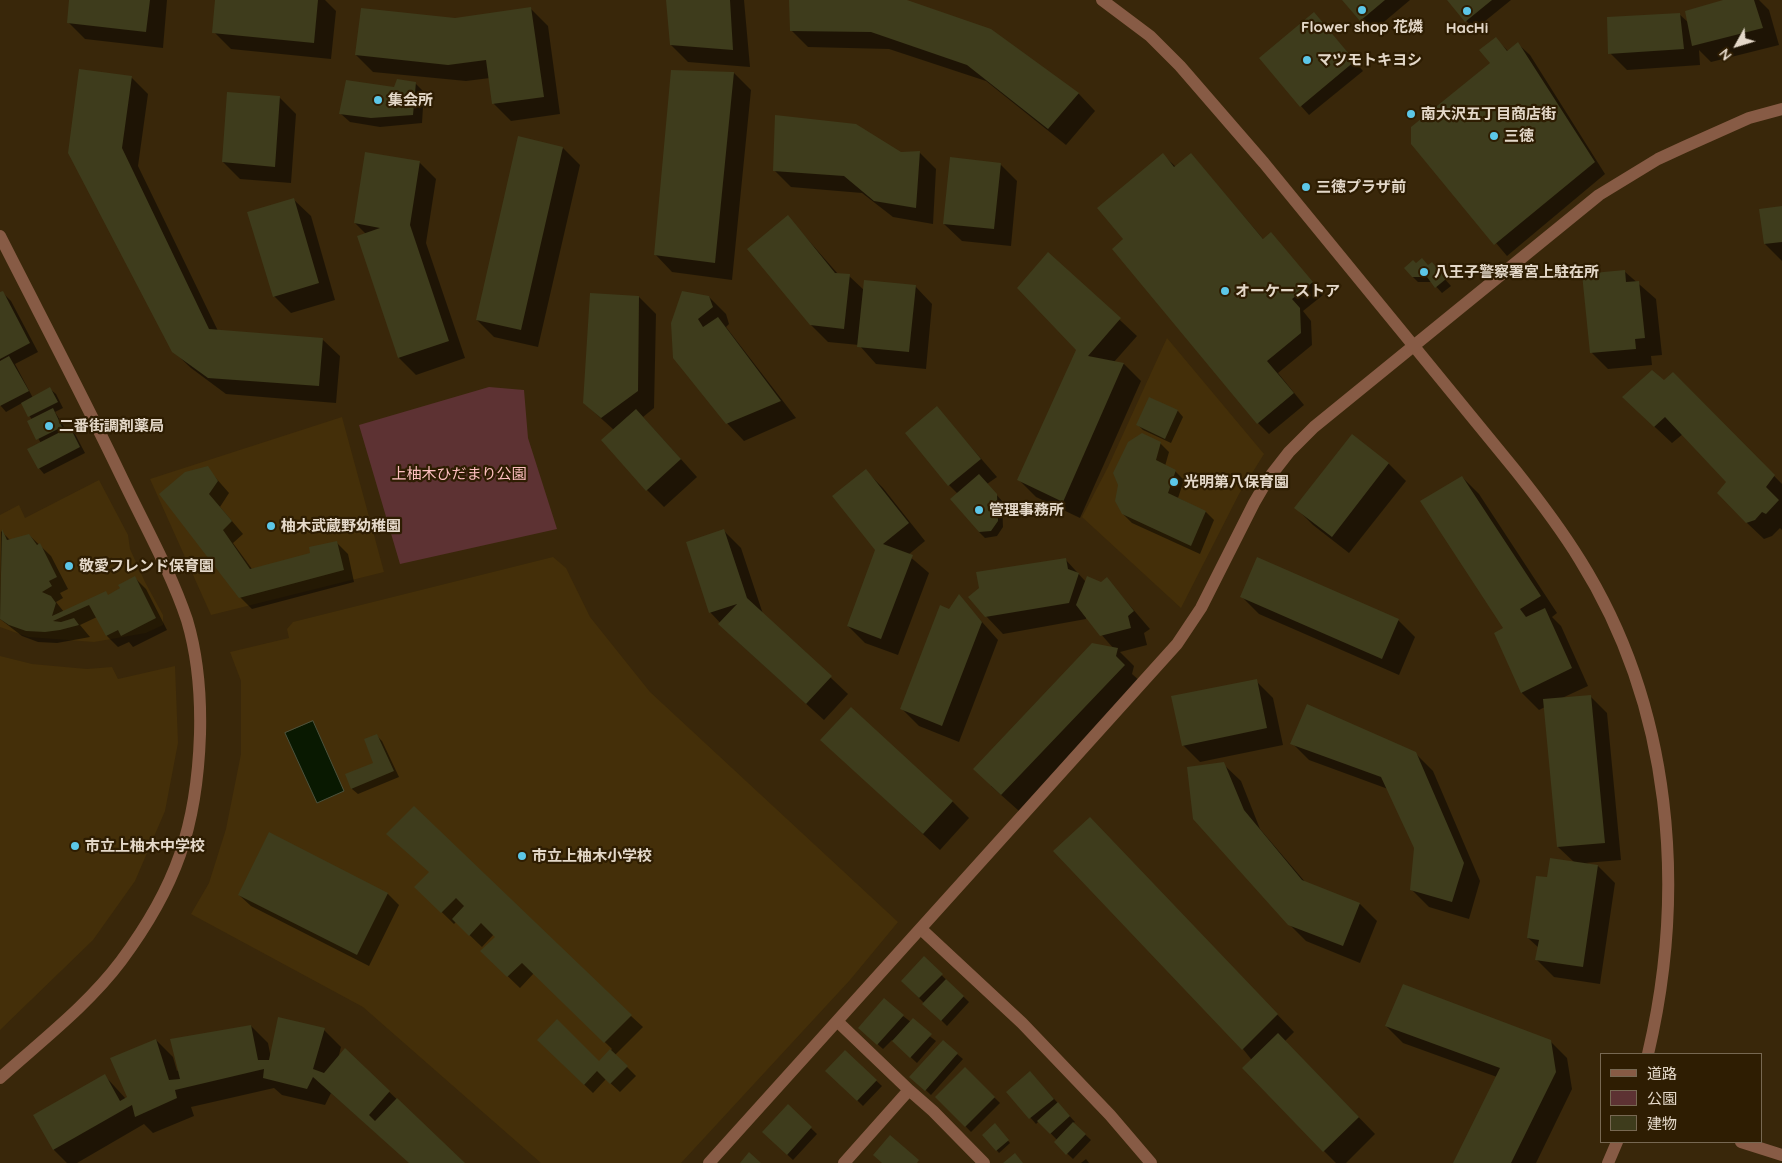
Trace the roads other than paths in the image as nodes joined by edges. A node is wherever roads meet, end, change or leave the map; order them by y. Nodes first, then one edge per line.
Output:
1 (1102, 0) edge
2 (1782, 109) edge
3 (0, 236) edge
4 (1413, 345) junction
5 (921, 929) junction
6 (838, 1022) junction
7 (1648, 1053) edge
8 (0, 1078) edge
9 (909, 1090) junction
10 (1617, 1143) edge
11 (1744, 1143) edge
12 (1782, 1155) edge
13 (709, 1163) edge
14 (844, 1163) edge
15 (984, 1163) edge
16 (1151, 1163) edge
17 (1608, 1163) edge

1 - 4 street
2 - 4 street
3 - 8 street
4 - 5 street
4 - 7 street
5 - 6 street
5 - 16 street
6 - 9 street
6 - 13 street
9 - 14 street
9 - 15 street
10 - 17 street
11 - 12 street

